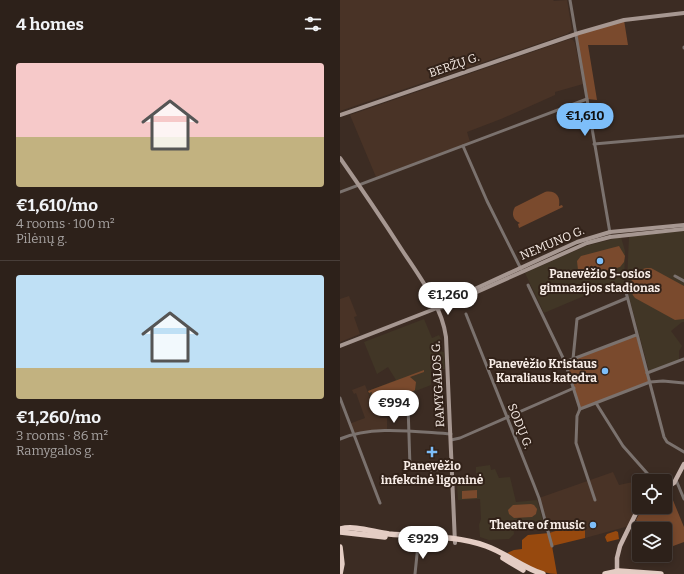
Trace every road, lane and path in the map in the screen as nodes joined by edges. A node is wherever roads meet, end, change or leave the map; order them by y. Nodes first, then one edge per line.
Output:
1 (570, 0) edge
2 (684, 12) edge
3 (575, 34) junction
4 (587, 99) junction
5 (340, 115) edge
6 (684, 136) edge
7 (594, 144) junction
8 (463, 146) junction
9 (340, 158) edge
10 (359, 185) junction
11 (340, 192) edge
12 (684, 225) edge
13 (684, 229) edge
14 (610, 235) junction
15 (521, 270) junction
16 (675, 276) dead end
17 (684, 281) edge
18 (528, 285) dead end
19 (626, 292) dead end
20 (627, 298) junction
21 (437, 308) junction
22 (466, 314) dead end
23 (636, 335) junction
24 (340, 346) edge
25 (574, 359) junction
26 (684, 359) edge
27 (565, 362) junction
28 (647, 373) junction
29 (650, 382) junction
30 (684, 383) edge
31 (574, 388) junction
32 (340, 398) edge
33 (596, 403) junction
34 (408, 405) dead end
35 (580, 409) junction
36 (507, 417) junction
37 (410, 431) junction
38 (353, 434) junction
39 (451, 434) junction
40 (340, 439) edge
41 (451, 440) junction
42 (684, 452) edge
43 (684, 464) edge
44 (452, 469) junction
45 (648, 474) edge
46 (676, 480) junction
47 (672, 485) edge
48 (684, 499) edge
49 (595, 500) dead end
50 (380, 503) dead end
51 (636, 514) edge
52 (340, 530) edge
53 (455, 541) junction
54 (418, 545) dead end
55 (552, 546) dead end
56 (340, 547) edge
57 (619, 571) junction
58 (340, 574) edge
59 (414, 574) edge
60 (533, 574) edge
61 (544, 574) edge
62 (605, 574) edge
63 (661, 574) edge

1 - 3 street
2 - 3 main road, BERŽŲ G.
3 - 4 street
3 - 5 main road, BERŽŲ G.
4 - 7 street
4 - 8 street
6 - 7 street
7 - 14 street
8 - 10 street
8 - 15 street
9 - 10 main road, RAMYGALOS G.
10 - 11 street
10 - 21 main road, RAMYGALOS G.
12 - 14 main road, NEMUNO G.
13 - 14 main road, NEMUNO G.
14 - 15 main road, NEMUNO G.
15 - 21 main road, NEMUNO G.
16 - 17 street
18 - 27 street
19 - 20 street
20 - 23 street
20 - 25 street
21 - 24 main road, NEMUNO G.
21 - 39 main road, RAMYGALOS G.
22 - 36 street, SODŲ G.
23 - 25 street
23 - 28 street
25 - 27 street
26 - 28 street
27 - 31 street
28 - 29 street
29 - 30 street
29 - 33 street
29 - 42 street
31 - 35 street
31 - 36 street
32 - 38 street
33 - 35 street
33 - 45 street
34 - 37 street
35 - 49 street
36 - 41 street
36 - 55 street, SODŲ G.
37 - 38 street
37 - 39 street
37 - 44 street
38 - 40 street
38 - 50 street
39 - 41 main road, RAMYGALOS G.
41 - 44 main road, RAMYGALOS G.
43 - 46 main road
44 - 53 main road, RAMYGALOS G.
46 - 47 main road
46 - 48 street
51 - 57 main road
52 - 53 highway
53 - 60 highway
53 - 61 highway
54 - 59 street
56 - 58 highway
57 - 62 highway
57 - 63 highway

